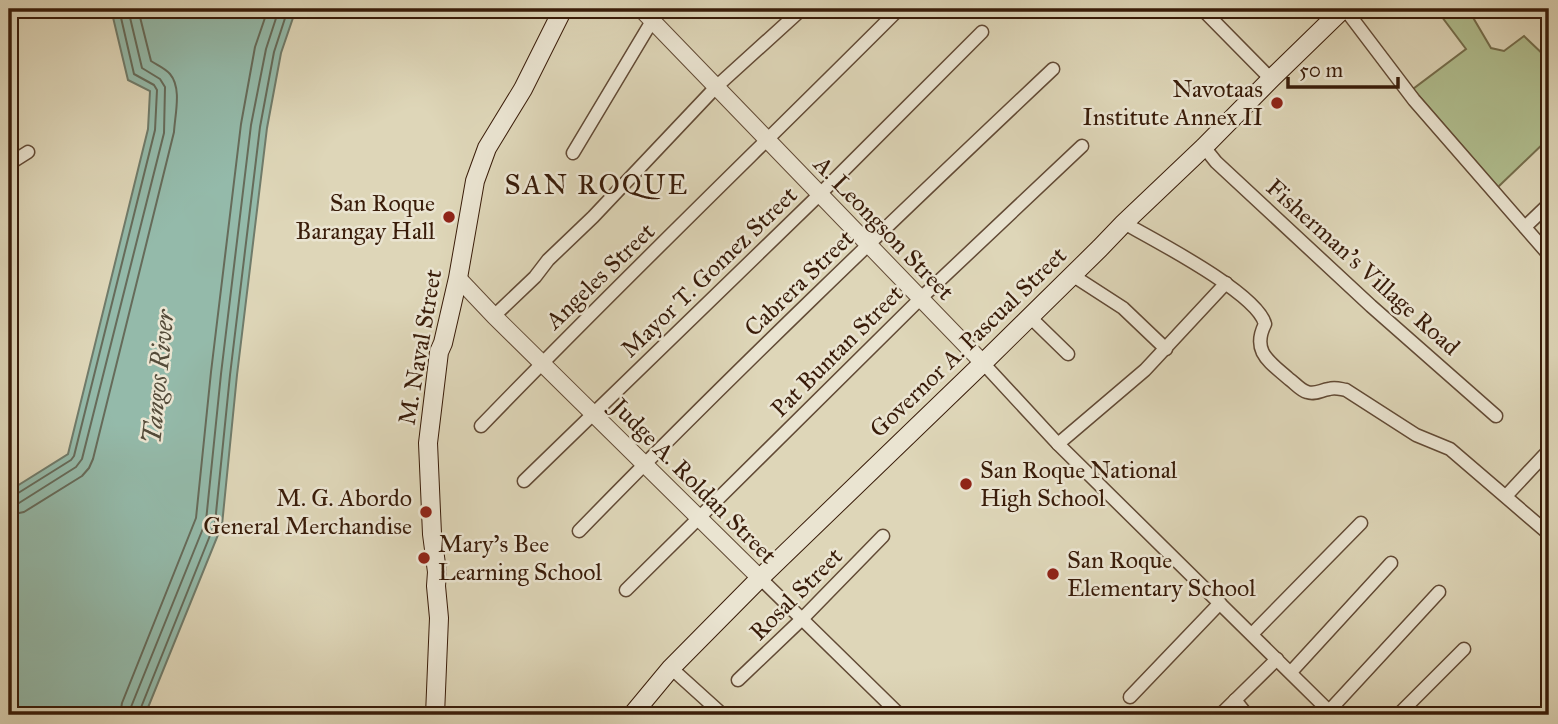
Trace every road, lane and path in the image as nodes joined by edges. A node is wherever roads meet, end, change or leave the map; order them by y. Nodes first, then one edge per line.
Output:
1 (563, 9) edge
2 (802, 9) edge
3 (899, 9) edge
4 (1202, 9) edge
5 (1344, 9) edge
6 (650, 13) edge
7 (982, 32) dead end
8 (1053, 69) dead end
9 (1270, 79) junction
10 (716, 87) junction
11 (768, 141) junction
12 (1082, 146) dead end
13 (1204, 147) junction
14 (28, 152) dead end
15 (573, 153) dead end
16 (9, 164) edge
17 (820, 194) junction
18 (1549, 204) edge
19 (1124, 223) junction
20 (1525, 228) junction
21 (868, 244) junction
22 (1549, 255) edge
23 (1072, 275) junction
24 (458, 278) junction
25 (1226, 283) junction
26 (921, 298) junction
27 (494, 316) junction
28 (1030, 317) junction
29 (1166, 349) junction
30 (1068, 354) dead end
31 (542, 363) junction
32 (983, 363) junction
33 (593, 413) junction
34 (1496, 416) dead end
35 (481, 426) dead end
36 (1058, 444) junction
37 (1549, 450) edge
38 (644, 464) junction
39 (524, 481) dead end
40 (1506, 496) junction
41 (698, 517) junction
42 (1361, 523) dead end
43 (579, 531) dead end
44 (1549, 534) edge
45 (883, 536) dead end
46 (1391, 564) dead end
47 (760, 578) junction
48 (626, 590) dead end
49 (1438, 592) dead end
50 (1220, 603) junction
51 (802, 619) junction
52 (1252, 634) junction
53 (1464, 649) dead end
54 (1277, 659) junction
55 (671, 668) junction
56 (1291, 672) junction
57 (738, 680) dead end
58 (1130, 696) dead end
59 (1235, 700) junction
60 (1331, 713) edge
61 (435, 715) edge
62 (632, 715) edge
63 (723, 715) edge
64 (900, 715) edge
65 (1220, 715) edge
66 (1248, 715) edge
67 (1398, 715) edge

1 - 24 main road, M. Naval Street
2 - 10 street
3 - 11 street, Angeles Street
4 - 9 street
5 - 9 main road, Governor A. Pascual Street
5 - 20 street
6 - 10 street, A. Leongson Street
6 - 15 street
7 - 17 street, Mayor T. Gomez Street
8 - 21 street, Cabrera Street
9 - 13 main road, Governor A. Pascual Street
10 - 11 street, A. Leongson Street
10 - 27 street
11 - 17 street, A. Leongson Street
11 - 31 street, Angeles Street
12 - 26 street, Pat Buntan Street
13 - 19 main road, Governor A. Pascual Street
13 - 34 street, Fisherman's Village Road
14 - 16 street
17 - 21 street, A. Leongson Street
17 - 33 street, Mayor T. Gomez Street
18 - 20 street
19 - 23 main road, Governor A. Pascual Street
19 - 25 street
20 - 22 street
21 - 26 street, A. Leongson Street
21 - 38 street, Cabrera Street
23 - 28 main road, Governor A. Pascual Street
23 - 29 street
24 - 27 street, Judge A. Roldan Street
24 - 61 main road, M. Naval Street
25 - 29 street
25 - 40 street
26 - 32 street, A. Leongson Street
26 - 41 street, Pat Buntan Street
27 - 31 street, Judge A. Roldan Street
28 - 30 street
28 - 32 main road, Governor A. Pascual Street
29 - 36 street
31 - 33 street, Judge A. Roldan Street
31 - 35 street, Angeles Street
32 - 36 street, A. Leongson Street
32 - 47 main road, Governor A. Pascual Street
33 - 38 street, Judge A. Roldan Street
33 - 39 street, Mayor T. Gomez Street
36 - 50 street, A. Leongson Street
37 - 40 street
38 - 41 street, Judge A. Roldan Street
38 - 43 street, Cabrera Street
40 - 44 street
41 - 47 street, Judge A. Roldan Street
41 - 48 street, Pat Buntan Street
42 - 52 street
45 - 51 street, Rosal Street
46 - 56 street
47 - 51 street, Judge A. Roldan Street
47 - 55 main road, Governor A. Pascual Street
49 - 60 street
50 - 52 street, A. Leongson Street
50 - 58 street
51 - 57 street, Rosal Street
51 - 64 street, Judge A. Roldan Street
52 - 54 street, A. Leongson Street
53 - 67 street
54 - 56 street, A. Leongson Street
54 - 59 street
55 - 62 main road, Governor A. Pascual Street
55 - 63 street
56 - 60 street, A. Leongson Street
59 - 65 street
59 - 66 street

